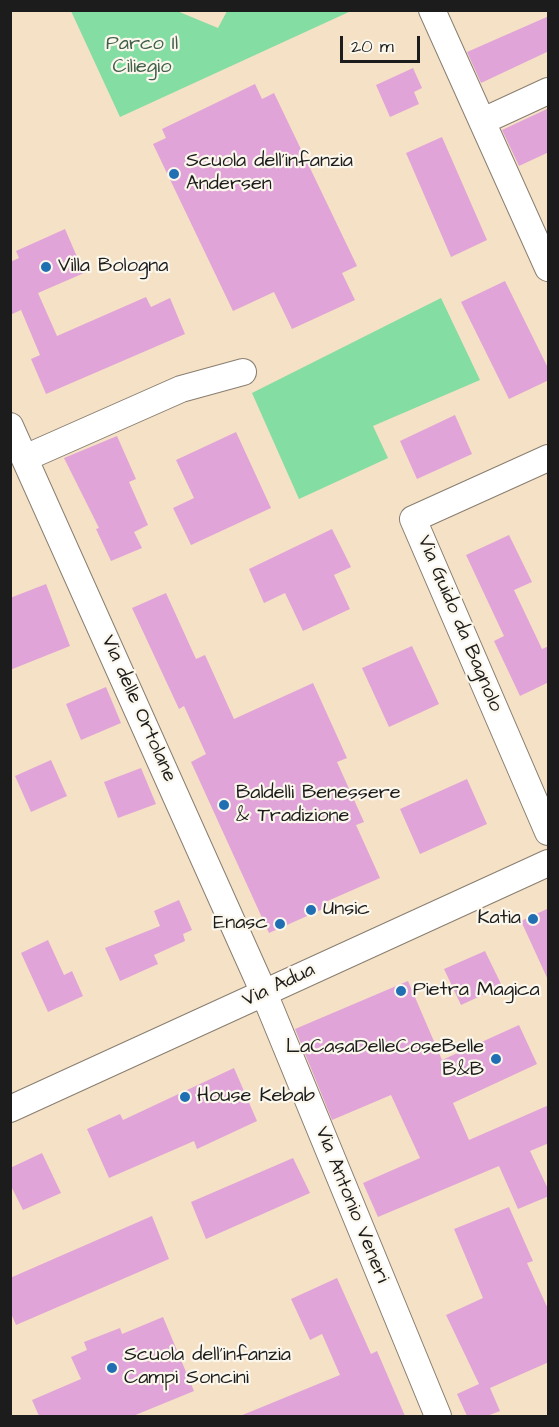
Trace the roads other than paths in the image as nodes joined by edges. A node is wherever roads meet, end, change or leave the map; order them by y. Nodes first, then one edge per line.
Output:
1 (432, 10) edge
2 (549, 91) edge
3 (483, 121) junction
4 (549, 268) edge
5 (243, 372) dead end
6 (10, 426) edge
7 (25, 458) junction
8 (549, 458) edge
9 (549, 832) edge
10 (549, 863) edge
11 (264, 993) junction
12 (10, 1109) edge
13 (438, 1416) edge

1 - 3 street
2 - 3 street
3 - 4 street
5 - 7 street
6 - 7 street, Via delle Ortolane
7 - 11 street, Via delle Ortolane
8 - 9 street, Via Guido da Bagnolo
10 - 11 street, Via Adua
11 - 12 street, Via Adua
11 - 13 street, Via Antonio Veneri

